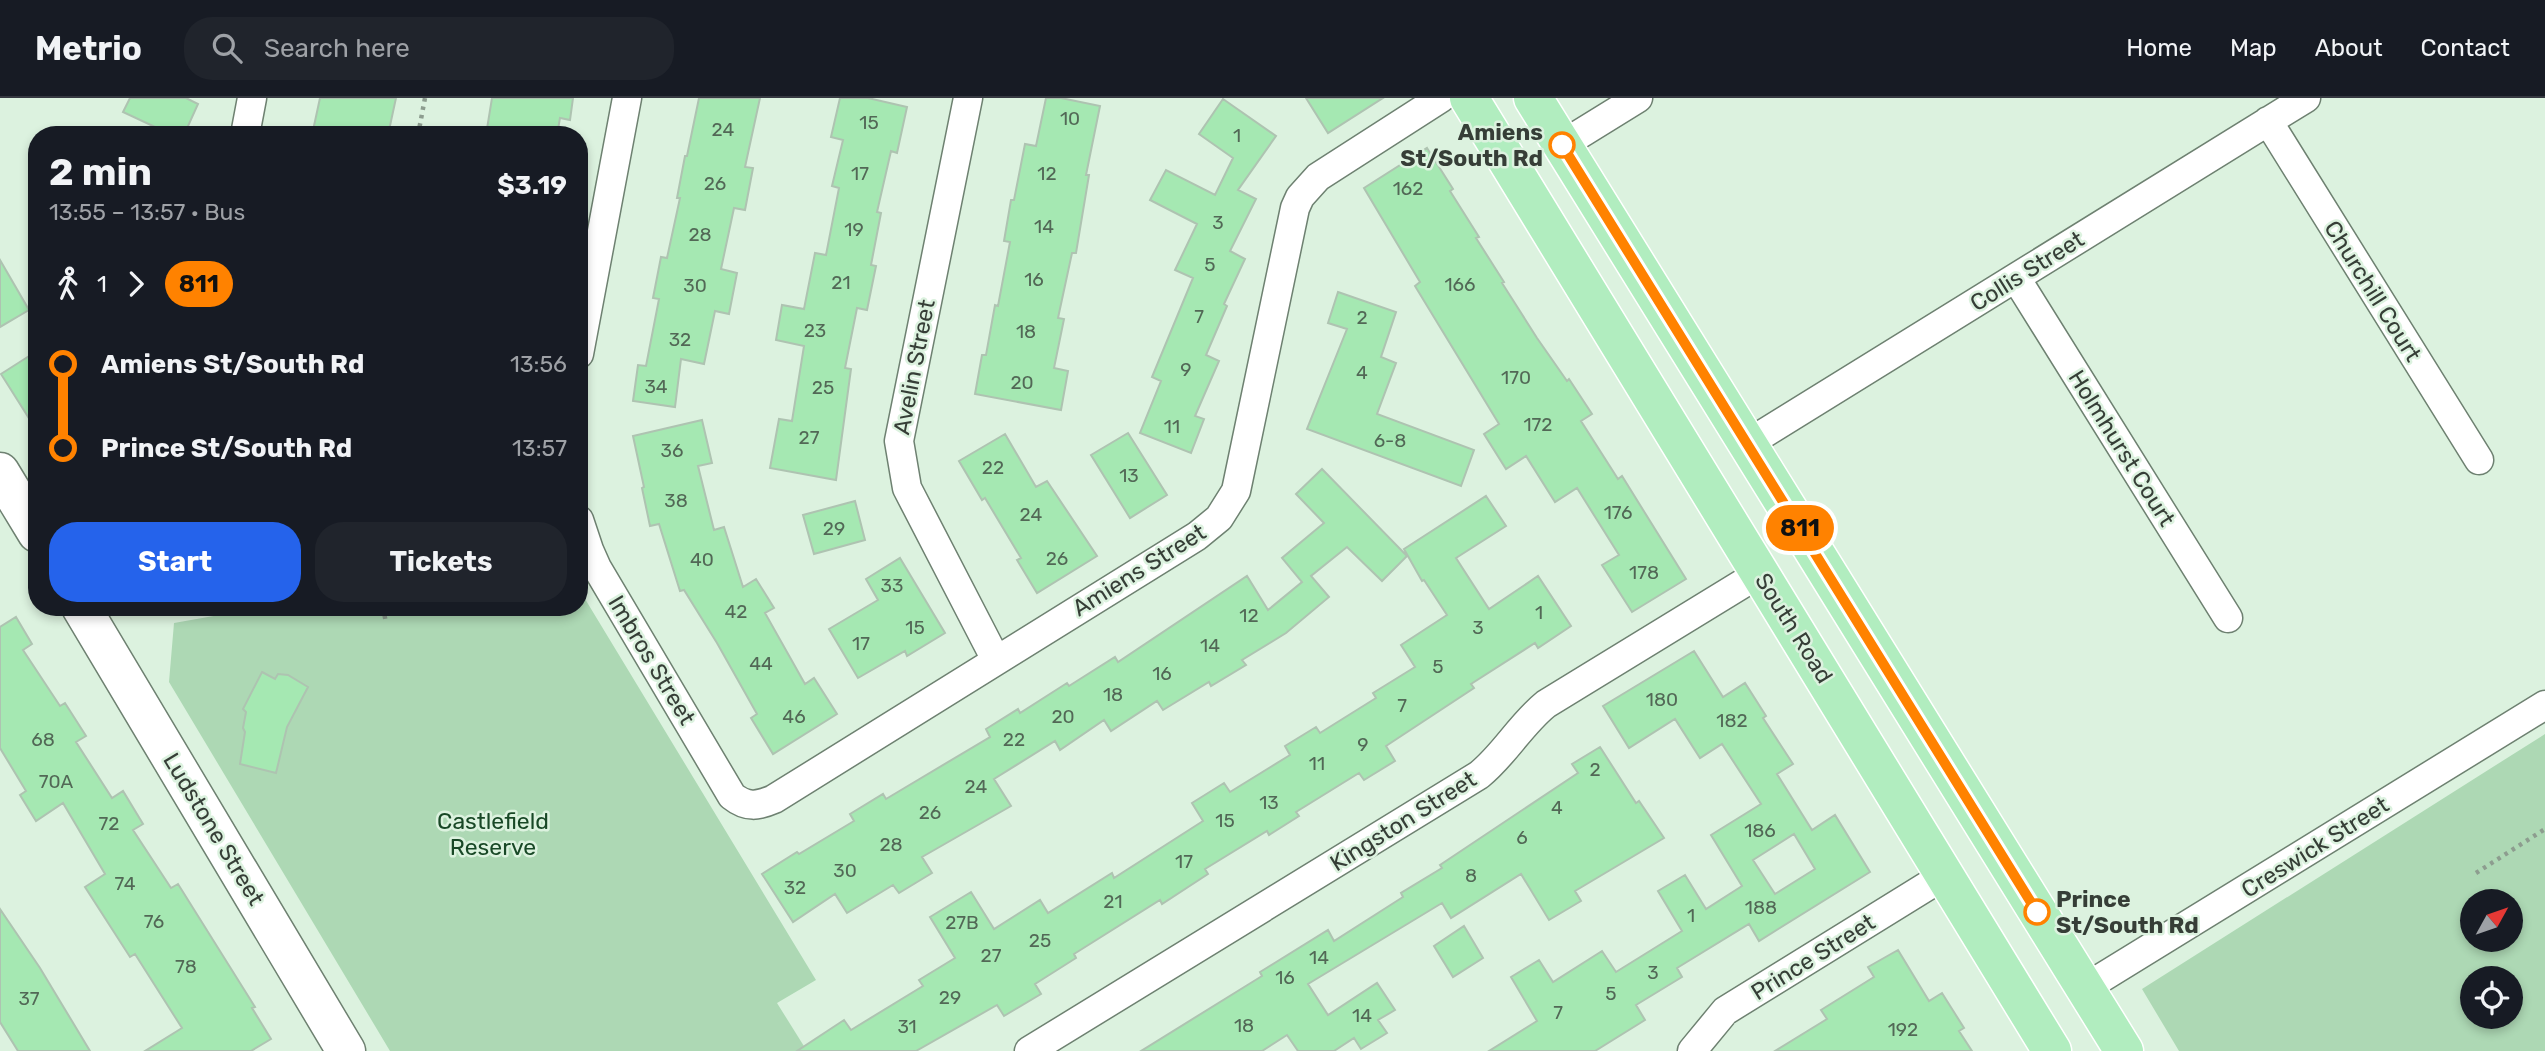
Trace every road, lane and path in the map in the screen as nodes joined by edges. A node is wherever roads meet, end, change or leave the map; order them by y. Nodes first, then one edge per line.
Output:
1 (252, 98) edge
2 (425, 98) edge
3 (627, 98) edge
4 (968, 98) edge
5 (1441, 98) edge
6 (1469, 98) edge
7 (1533, 98) edge
8 (1638, 98) edge
9 (2306, 98) edge
10 (2268, 121) junction
11 (247, 126) edge
12 (420, 126) edge
13 (1562, 145) junction
14 (2016, 278) junction
15 (588, 306) edge
16 (1747, 444) junction
17 (2479, 460) dead end
18 (0, 472) edge
19 (28, 519) edge
20 (1810, 544) junction
21 (588, 547) edge
22 (1760, 573) junction
23 (86, 616) edge
24 (385, 616) edge
25 (2228, 618) dead end
26 (386, 624) dead end
27 (996, 660) junction
28 (2545, 705) edge
29 (732, 796) joint
30 (2545, 829) edge
31 (2476, 873) dead end
32 (1945, 875) junction
33 (2085, 988) junction
34 (346, 1051) edge
35 (1029, 1051) edge
36 (1692, 1051) edge
37 (2052, 1051) edge
38 (2124, 1051) edge

1 - 11 street
2 - 12 path
3 - 15 street
4 - 27 street, Avelin Street
5 - 27 street, Amiens Street
6 - 22 main road, South Road
7 - 13 main road
8 - 13 street
9 - 10 street, Collis Street
10 - 14 street, Collis Street
10 - 17 street, Churchill Court
13 - 16 main road
14 - 16 street, Collis Street
14 - 25 street, Holmhurst Court
16 - 20 main road
18 - 19 street
20 - 22 main road
20 - 33 main road
21 - 29 street, Imbros Street
22 - 32 main road, South Road
22 - 35 street, Kingston Street
23 - 34 street, Ludstone Street
24 - 26 path
27 - 29 street, Amiens Street
28 - 33 street, Creswick Street
30 - 31 path
32 - 36 street, Prince Street
32 - 37 main road, South Road
33 - 38 main road

